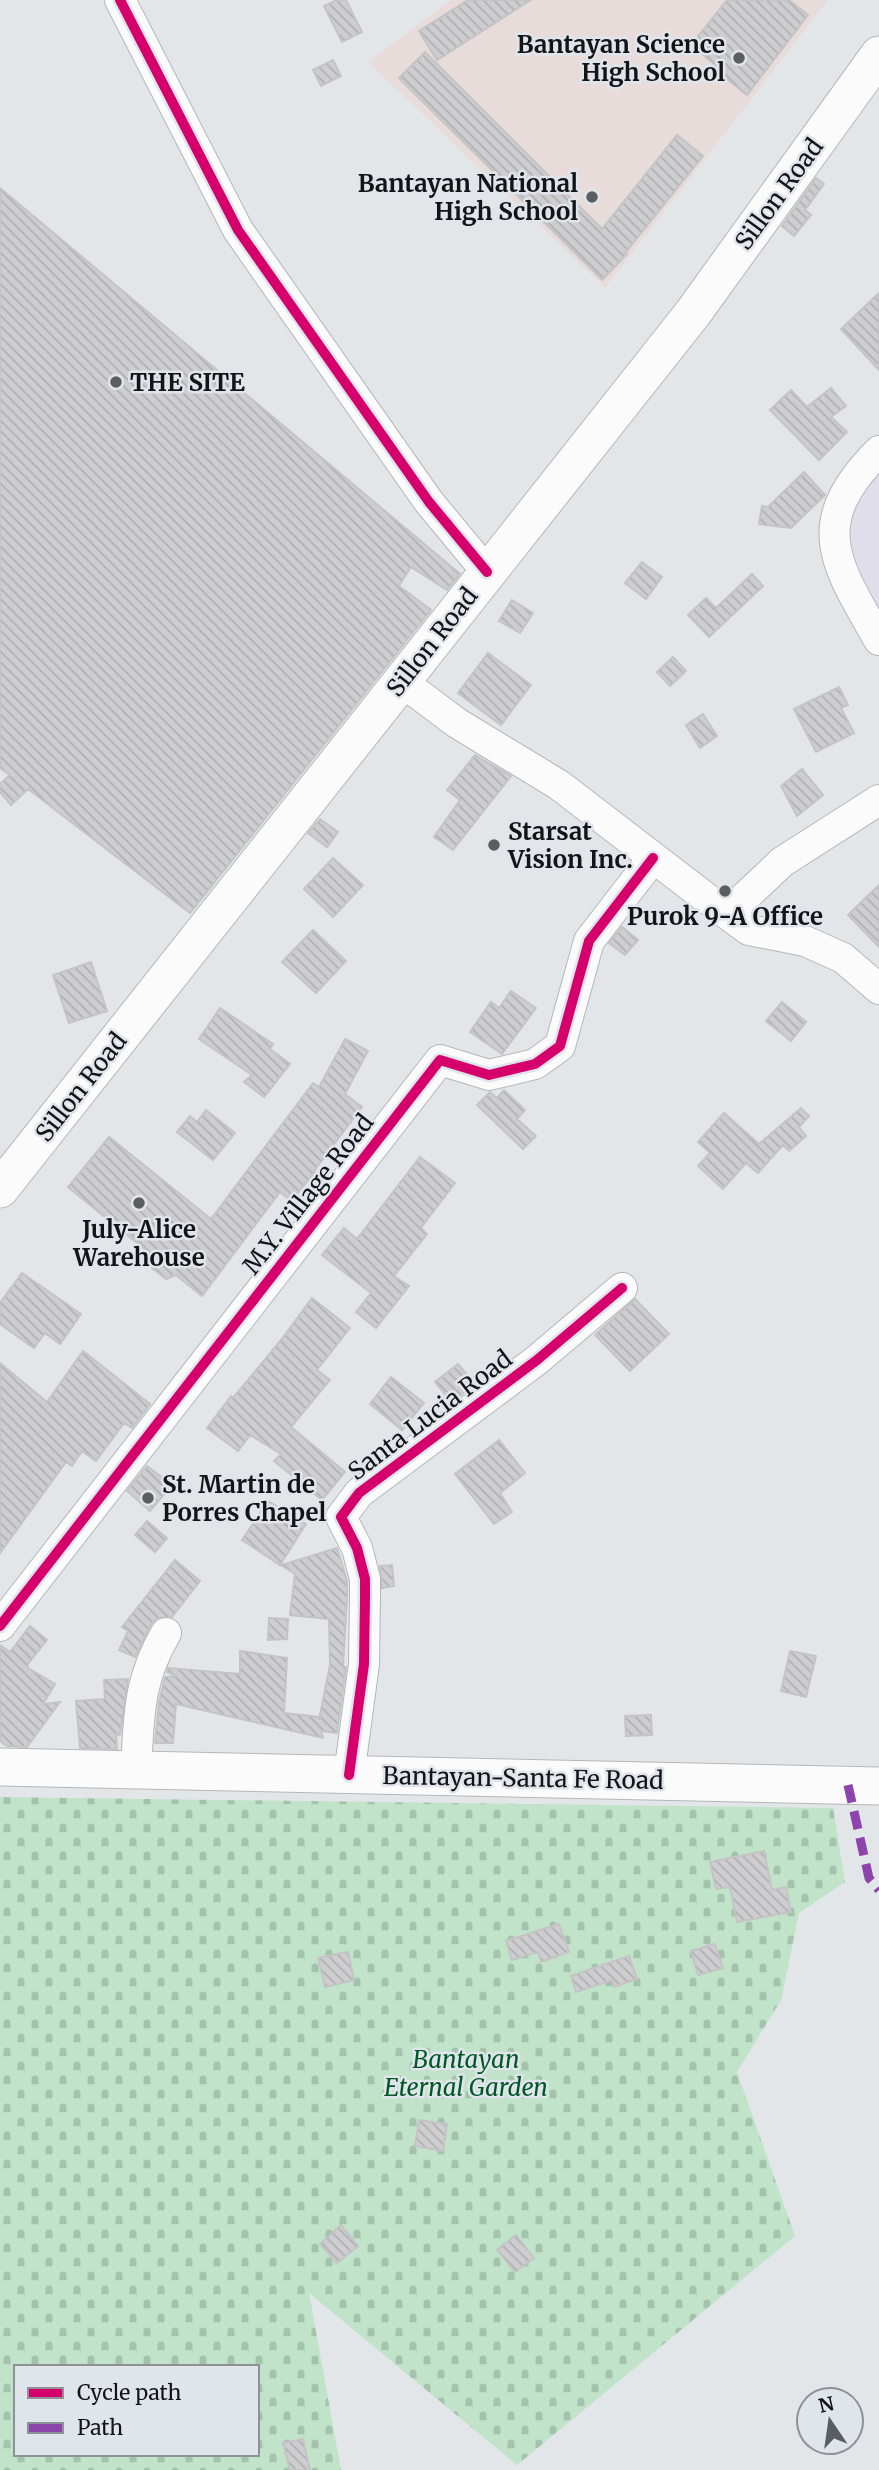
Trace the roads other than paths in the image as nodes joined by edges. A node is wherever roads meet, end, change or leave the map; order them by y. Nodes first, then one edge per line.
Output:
1 (120, 0) edge
2 (879, 55) edge
3 (879, 451) edge
4 (487, 572) junction
5 (879, 640) edge
6 (401, 681) junction
7 (879, 800) edge
8 (653, 858) junction
9 (727, 915) junction
10 (879, 989) edge
11 (0, 1189) edge
12 (622, 1289) dead end
13 (0, 1626) edge
14 (166, 1633) dead end
15 (0, 1768) edge
16 (136, 1770) junction
17 (349, 1775) junction
18 (879, 1786) edge

1 - 4 street
2 - 4 main road, Sillon Road
3 - 5 street
4 - 6 main road, Sillon Road
6 - 8 street
6 - 11 main road, Sillon Road
7 - 9 street
8 - 9 street
8 - 13 street, M.Y. Village Road
9 - 10 street
12 - 17 street, Santa Lucia Road
14 - 16 street
15 - 16 main road, Bantayan-Santa Fe Road
16 - 17 main road, Bantayan-Santa Fe Road
17 - 18 main road, Bantayan-Santa Fe Road

